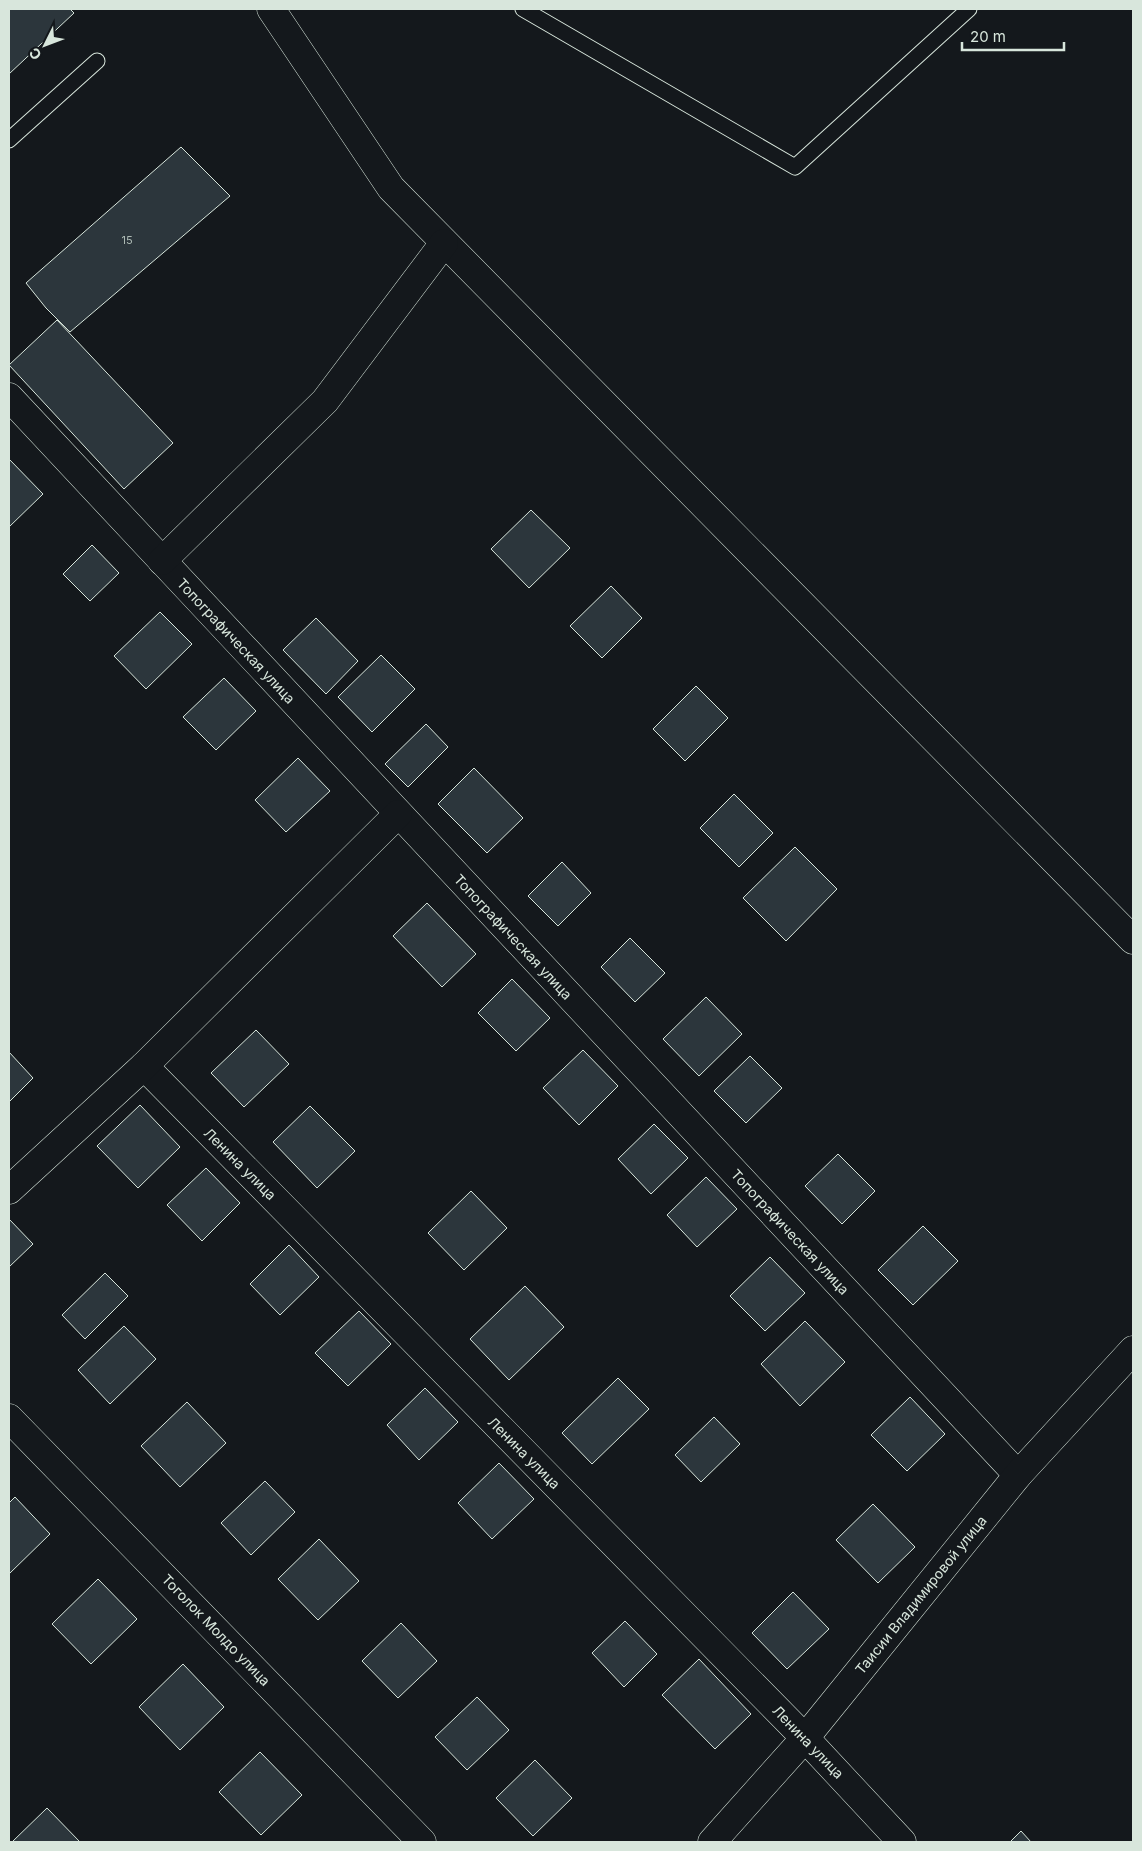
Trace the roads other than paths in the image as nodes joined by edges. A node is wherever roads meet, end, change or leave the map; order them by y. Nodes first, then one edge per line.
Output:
1 (271, 9) edge
2 (523, 9) edge
3 (969, 9) edge
4 (97, 61) dead end
5 (9, 140) edge
6 (444, 243) junction
7 (9, 397) edge
8 (162, 561) junction
9 (398, 814) junction
10 (1133, 940) edge
11 (144, 1066) junction
12 (9, 1190) edge
13 (1133, 1350) edge
14 (9, 1418) edge
15 (1018, 1475) junction
16 (805, 1738) junction
17 (422, 1842) edge
18 (712, 1842) edge
19 (902, 1842) edge

1 - 6 street
2 - 3 lane
4 - 5 lane
6 - 8 street
6 - 10 street
7 - 8 street, Топографическая улица
8 - 9 street, Топографическая улица
9 - 11 street
9 - 15 street, Топографическая улица
11 - 12 street
11 - 16 street, Ленина улица
13 - 15 street, Таисии Владимировой улица
14 - 17 street, Тоголок Молдо улица
15 - 16 street, Таисии Владимировой улица
16 - 18 street, Таисии Владимировой улица
16 - 19 street, Ленина улица

